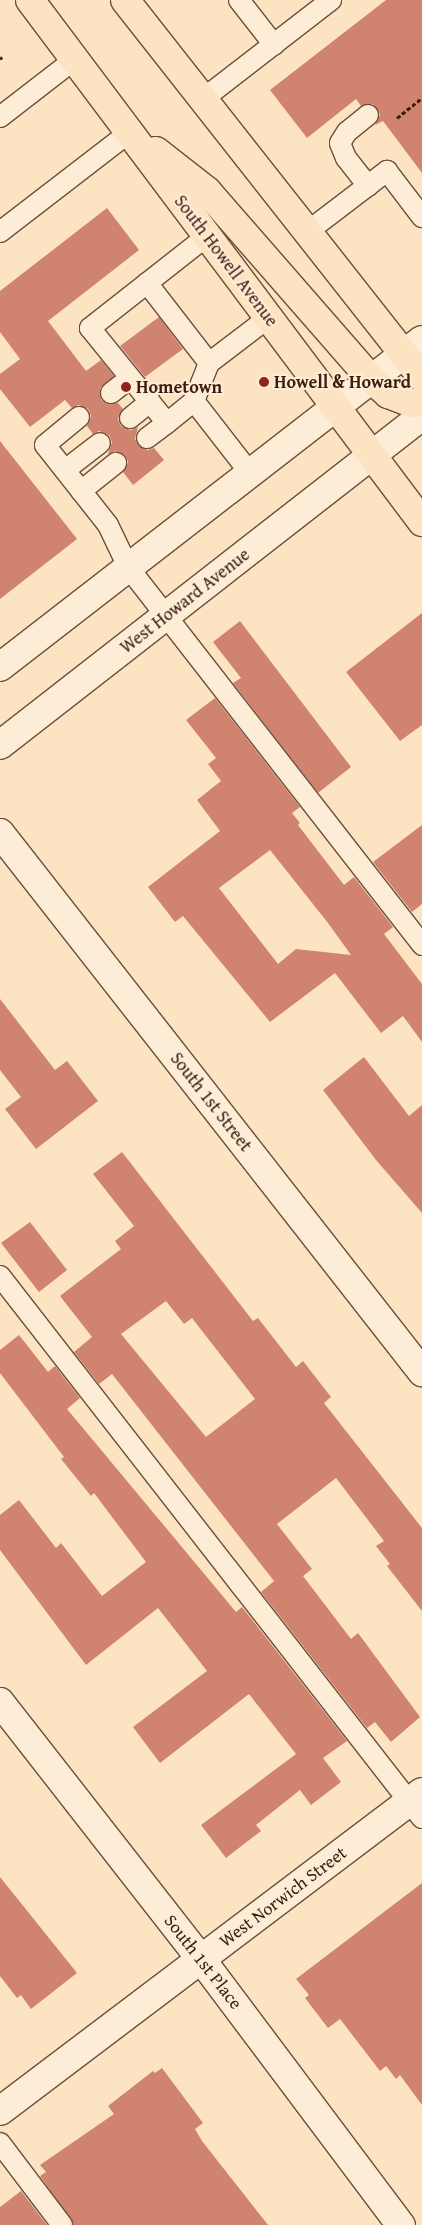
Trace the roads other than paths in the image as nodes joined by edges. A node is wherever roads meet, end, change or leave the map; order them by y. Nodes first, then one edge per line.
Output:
1 (30, 0) edge
2 (125, 0) edge
3 (239, 0) edge
4 (331, 0) edge
5 (274, 45) junction
6 (75, 60) junction
7 (203, 99) junction
8 (368, 115) dead end
9 (0, 117) edge
10 (130, 132) junction
11 (368, 186) junction
12 (422, 216) edge
13 (0, 232) edge
14 (307, 232) junction
15 (207, 236) junction
16 (147, 283) junction
17 (268, 318) junction
18 (412, 347) edge
19 (209, 363) junction
20 (422, 377) edge
21 (130, 378) junction
22 (371, 379) junction
23 (110, 393) dead end
24 (194, 401) junction
25 (150, 402) junction
26 (422, 402) edge
27 (334, 408) junction
28 (422, 416) edge
29 (79, 417) dead end
30 (130, 418) dead end
31 (166, 423) junction
32 (147, 438) dead end
33 (100, 443) dead end
34 (371, 457) junction
35 (116, 463) dead end
36 (65, 470) junction
37 (250, 473) junction
38 (81, 490) junction
39 (422, 522) edge
40 (128, 566) junction
41 (167, 616) junction
42 (0, 667) edge
43 (0, 745) edge
44 (0, 832) edge
45 (422, 945) edge
46 (0, 1276) edge
47 (422, 1372) edge
48 (0, 1702) edge
49 (418, 1804) edge
50 (201, 1959) junction
51 (0, 2111) edge
52 (0, 2142) edge
53 (62, 2225) edge
54 (401, 2225) edge

1 - 6 main road, South Howell Avenue
2 - 7 main road
3 - 5 lane
4 - 5 lane
5 - 7 lane
6 - 9 lane
6 - 10 main road, South Howell Avenue
7 - 14 main road
8 - 11 lane
10 - 13 lane
10 - 15 main road, South Howell Avenue
10 - 22 main road
11 - 12 lane
11 - 14 lane
14 - 18 main road
15 - 16 lane
15 - 17 main road, South Howell Avenue
16 - 19 lane
16 - 21 lane
17 - 19 lane
17 - 27 main road, South Howell Avenue
18 - 20 main road
18 - 22 street
19 - 24 lane
21 - 23 lane
21 - 25 lane
22 - 26 main road
22 - 27 street
24 - 31 lane
24 - 37 lane
25 - 30 lane
25 - 31 lane
27 - 34 main road, South Howell Avenue
27 - 37 street
28 - 34 street, West Howard Avenue
29 - 36 lane
31 - 32 lane
33 - 36 lane
34 - 39 main road, South Howell Avenue
34 - 41 street, West Howard Avenue
35 - 38 lane
36 - 38 lane
37 - 40 street
38 - 40 lane
40 - 41 lane
40 - 42 street
41 - 43 street, West Howard Avenue
41 - 45 lane
44 - 47 street, South 1st Street
46 - 49 lane
48 - 50 street, South 1st Place
49 - 50 street, West Norwich Street
50 - 51 street, West Norwich Street
50 - 54 street, South 1st Place
52 - 53 lane

